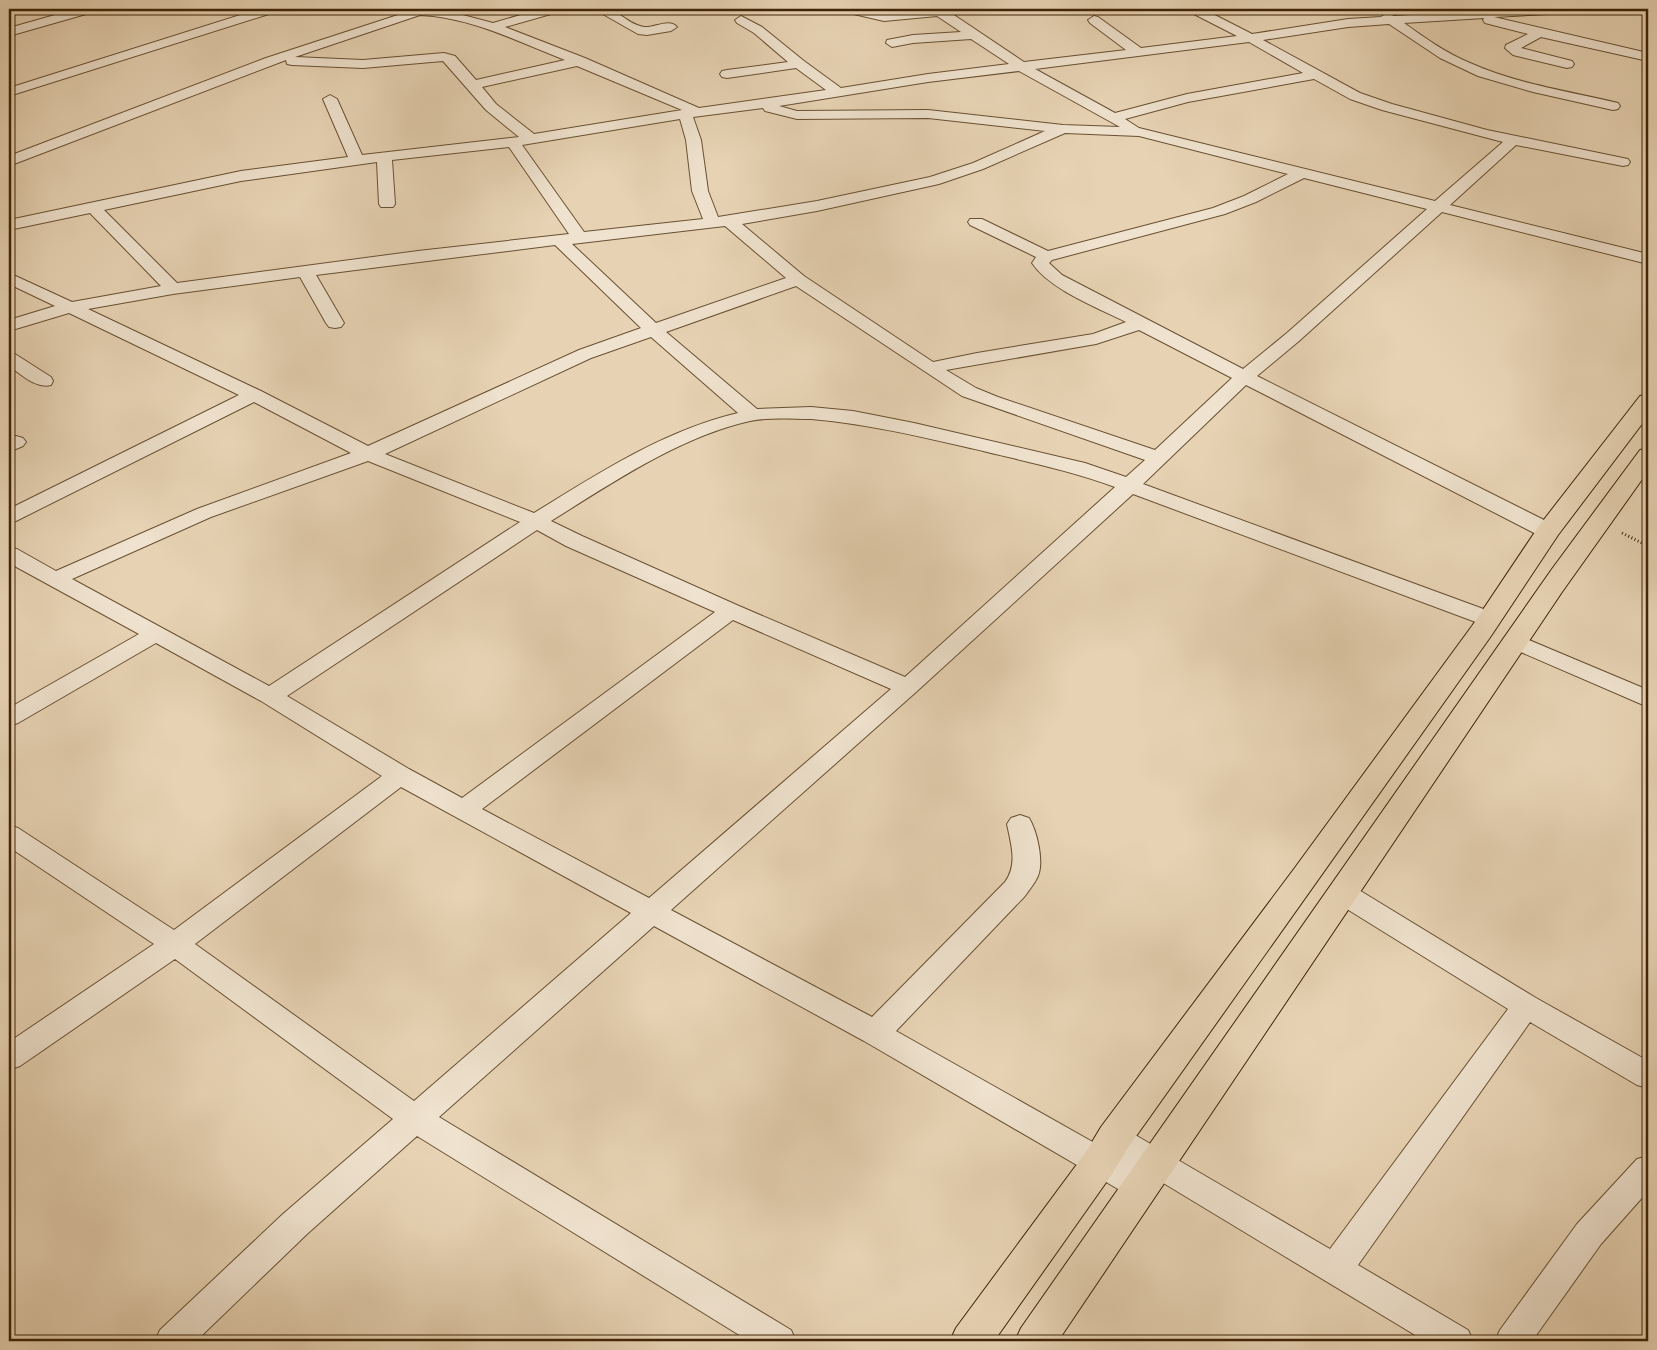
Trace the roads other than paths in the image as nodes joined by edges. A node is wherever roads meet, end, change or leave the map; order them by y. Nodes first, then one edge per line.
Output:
1 (89, 9) edge
2 (271, 9) edge
3 (384, 9) edge
4 (554, 9) edge
5 (600, 9) edge
6 (849, 9) edge
7 (1194, 9) edge
8 (1376, 9) edge
9 (1555, 9) edge
10 (1566, 9) edge
11 (421, 11) junction
12 (938, 11) edge
13 (1470, 15) junction
14 (1390, 19) junction
15 (741, 20) dead end
16 (1094, 20) dead end
17 (495, 26) junction
18 (671, 27) dead end
19 (9, 32) edge
20 (1539, 33) junction
21 (972, 35) junction
22 (1251, 38) junction
23 (892, 43) dead end
24 (307, 49) junction
25 (1139, 53) junction
26 (1648, 57) edge
27 (316, 60) junction
28 (271, 61) junction
29 (580, 61) junction
30 (799, 64) junction
31 (1567, 64) dead end
32 (1022, 67) junction
33 (727, 74) dead end
34 (1318, 74) junction
35 (473, 85) junction
36 (9, 92) edge
37 (838, 92) junction
38 (330, 99) dead end
39 (759, 105) junction
40 (1613, 106) dead end
41 (691, 113) junction
42 (1111, 118) junction
43 (1063, 129) junction
44 (1139, 132) junction
45 (530, 139) junction
46 (1514, 139) junction
47 (513, 142) junction
48 (384, 157) junction
49 (357, 160) junction
50 (9, 161) edge
51 (1623, 162) dead end
52 (1301, 173) junction
53 (387, 204) dead end
54 (92, 206) junction
55 (1441, 206) junction
56 (720, 221) junction
57 (976, 222) dead end
58 (9, 225) edge
59 (579, 237) junction
60 (558, 239) junction
61 (1046, 256) junction
62 (1648, 259) edge
63 (306, 271) junction
64 (9, 278) edge
65 (798, 280) junction
66 (173, 289) junction
67 (71, 307) junction
68 (335, 323) dead end
69 (1141, 323) junction
70 (9, 326) edge
71 (654, 331) junction
72 (9, 358) edge
73 (930, 368) junction
74 (1244, 377) junction
75 (44, 381) dead end
76 (254, 395) junction
77 (1648, 401) edge
78 (752, 415) junction
79 (368, 454) junction
80 (1648, 455) edge
81 (1159, 458) junction
82 (1130, 486) junction
83 (9, 517) edge
84 (536, 521) junction
85 (1548, 531) junction
86 (9, 554) edge
87 (55, 579) junction
88 (731, 612) junction
89 (1490, 619) junction
90 (155, 634) junction
91 (1517, 642) junction
92 (908, 686) junction
93 (270, 696) junction
94 (1648, 699) edge
95 (9, 718) edge
96 (400, 775) junction
97 (463, 810) junction
98 (1020, 824) dead end
99 (9, 834) edge
100 (1344, 894) junction
101 (652, 912) junction
102 (175, 944) junction
103 (1526, 1006) junction
104 (875, 1033) junction
105 (9, 1058) edge
106 (1648, 1076) edge
107 (416, 1119) junction
108 (1106, 1150) junction
109 (1648, 1170) edge
110 (1149, 1175) junction
111 (1336, 1268) junction
112 (172, 1341) edge
113 (778, 1341) edge
114 (970, 1341) edge
115 (1035, 1341) edge
116 (1456, 1341) edge
117 (1512, 1341) edge

1 - 19 street
2 - 36 street
3 - 11 street
4 - 17 street
5 - 18 street
6 - 12 street
7 - 22 street
8 - 14 street
9 - 10 street
9 - 13 street
11 - 17 street
11 - 24 street
12 - 21 street
13 - 14 street
13 - 20 street
14 - 22 street
14 - 40 street
15 - 30 street
16 - 25 street
17 - 29 street
20 - 26 street
20 - 31 street
21 - 23 street
21 - 32 street
22 - 25 street
22 - 34 street
24 - 27 street
24 - 28 street
25 - 32 street
27 - 28 street
27 - 35 street
28 - 50 street
29 - 35 street
29 - 41 street
30 - 33 street
30 - 37 street
32 - 37 street
32 - 42 street
34 - 42 street
34 - 46 street
35 - 45 street
37 - 39 street
38 - 49 street
39 - 41 street
39 - 43 street
41 - 45 street
41 - 56 street
42 - 44 street
43 - 44 street
43 - 56 street
44 - 52 street
45 - 47 street
46 - 51 street
46 - 55 street
47 - 48 street
47 - 59 street
48 - 49 street
48 - 53 street
49 - 54 street
52 - 55 street
52 - 61 street
54 - 58 street
54 - 66 street
55 - 62 street
55 - 74 street
56 - 59 street
56 - 65 street
57 - 61 street
59 - 60 street
60 - 63 street
60 - 71 street
61 - 69 street
63 - 66 street
63 - 68 street
64 - 67 street
65 - 71 street
65 - 73 street
66 - 67 street
67 - 70 street
67 - 76 street
69 - 73 street
69 - 74 street
71 - 78 street
71 - 79 street
72 - 75 street
73 - 81 street
74 - 81 street
74 - 85 street
76 - 79 street
76 - 83 street
77 - 85 main road
78 - 82 street
78 - 84 street
79 - 84 street
79 - 87 street
80 - 91 main road
81 - 82 street
82 - 89 street
82 - 92 street
84 - 88 street
84 - 93 street
85 - 89 main road
86 - 87 street
87 - 90 street
88 - 92 street
88 - 97 street
89 - 108 main road
90 - 93 street
90 - 95 street
91 - 94 street
91 - 100 main road
92 - 101 street
93 - 96 street
96 - 97 street
96 - 102 street
97 - 101 street
98 - 104 street
99 - 102 street
100 - 103 street
100 - 110 main road
101 - 104 street
101 - 107 street
102 - 105 street
102 - 107 street
103 - 106 street
103 - 111 street
104 - 108 street
107 - 112 street
107 - 113 street
108 - 110 street
108 - 114 main road
109 - 117 street
110 - 111 street
110 - 115 main road
111 - 116 street

